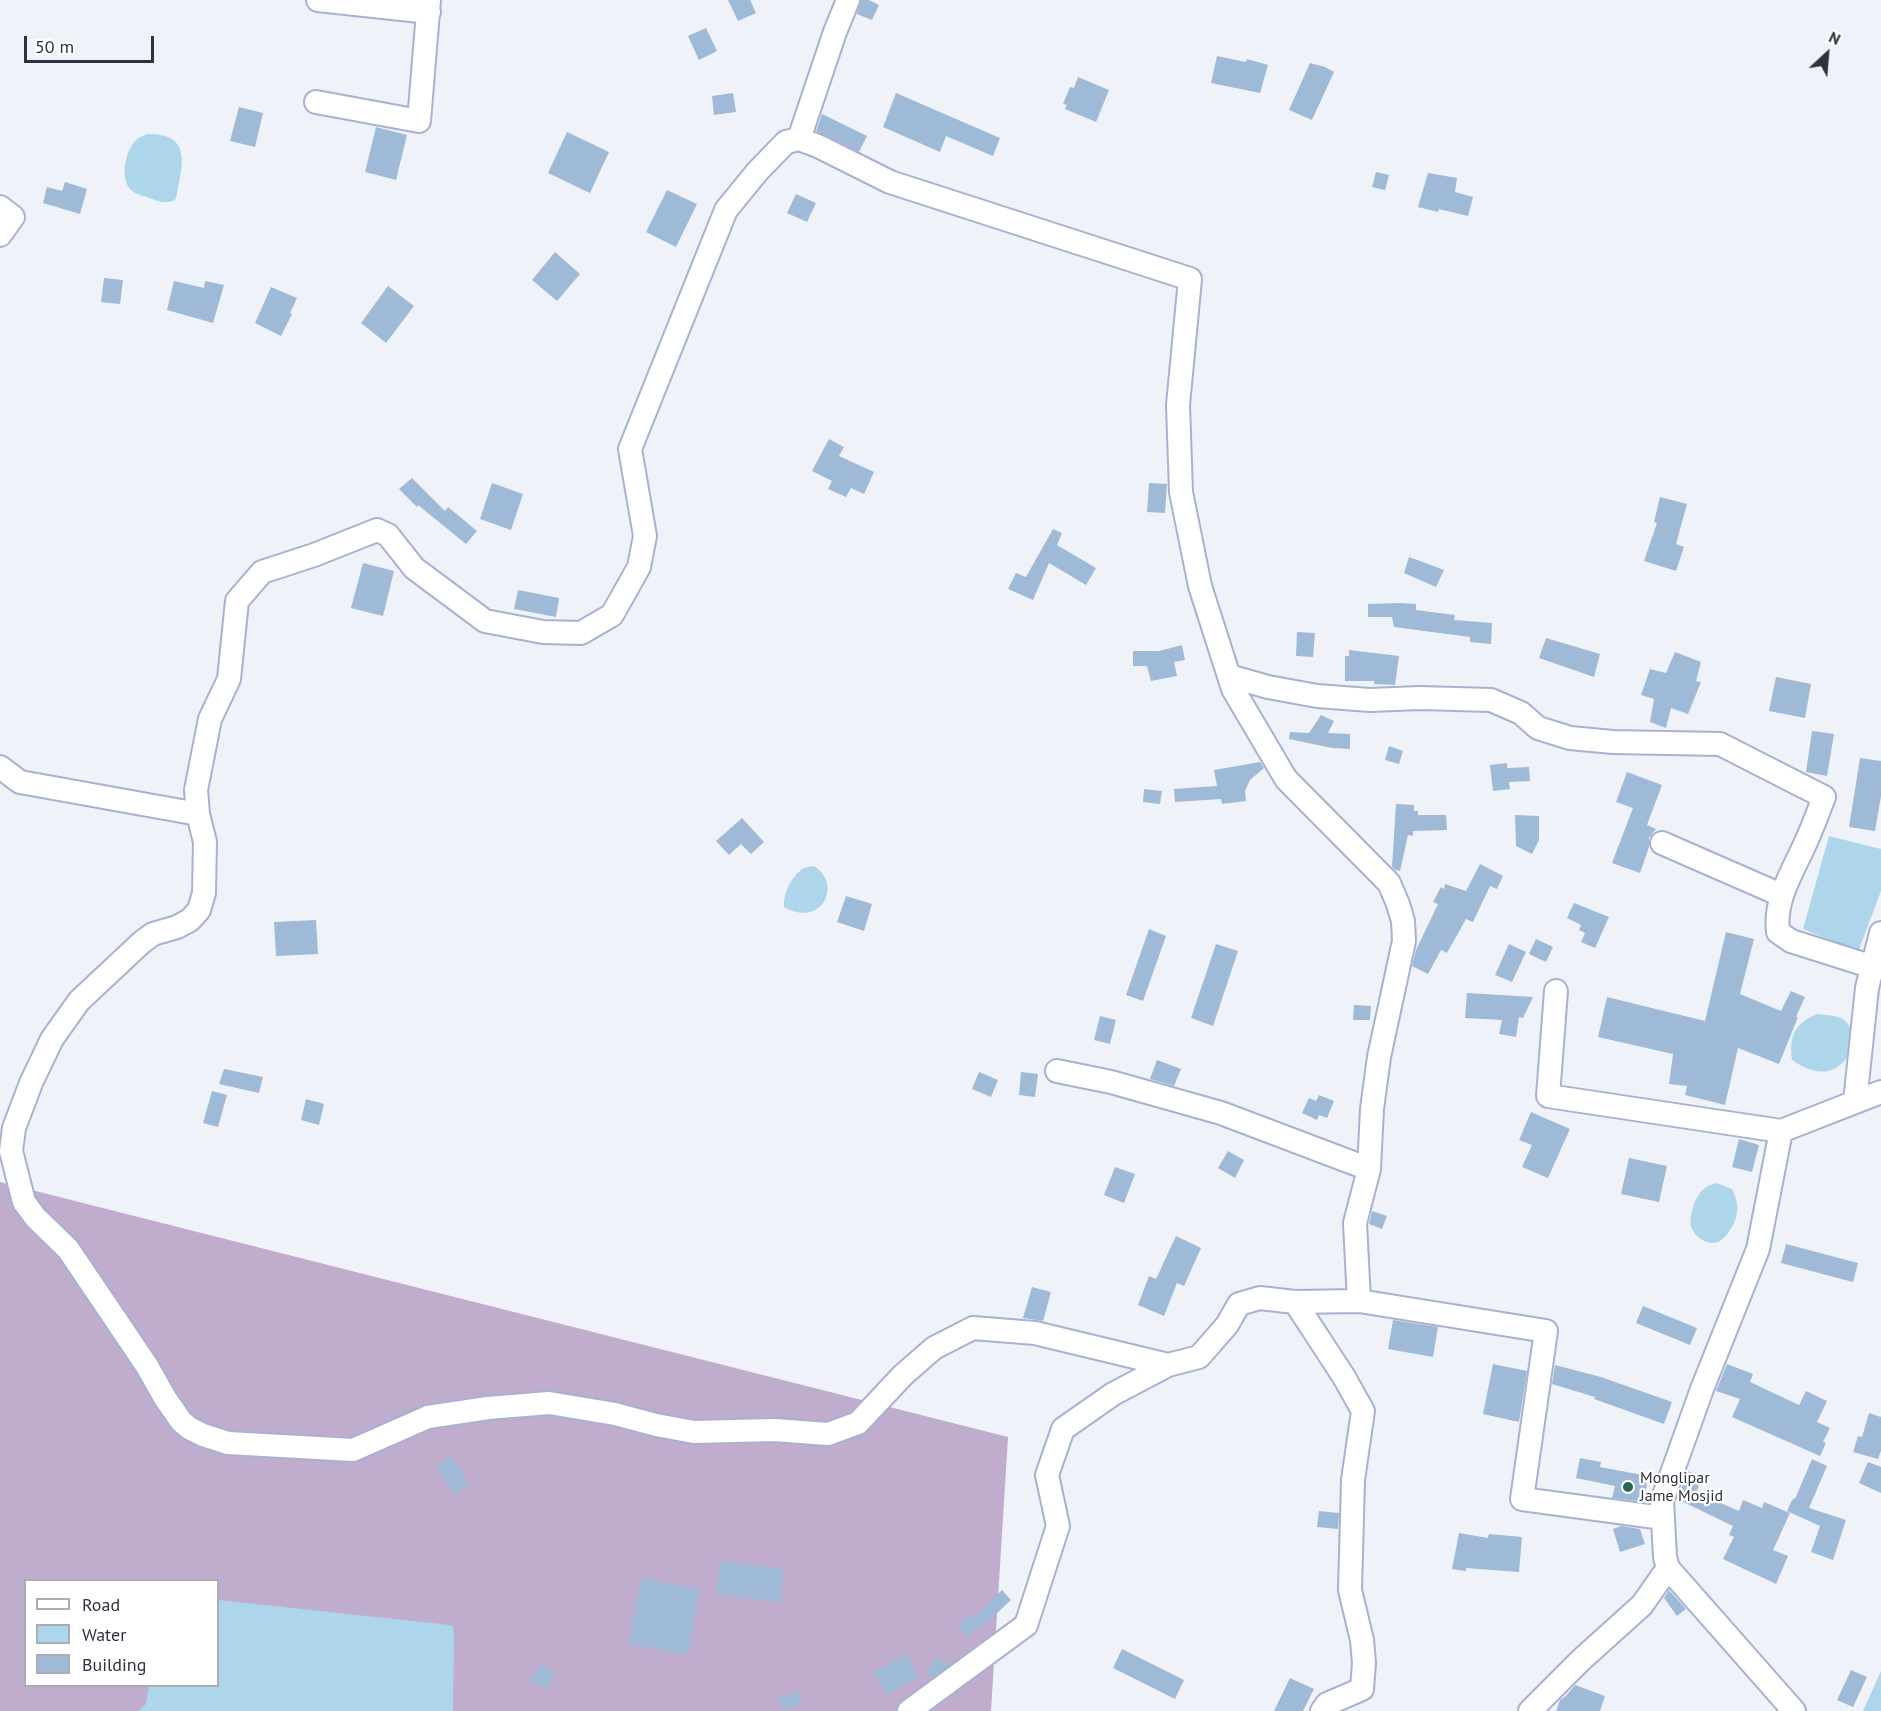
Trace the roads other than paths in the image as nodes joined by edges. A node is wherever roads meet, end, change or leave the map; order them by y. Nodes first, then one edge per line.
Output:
1 (318, 0) edge
2 (848, 0) edge
3 (429, 6) edge
4 (315, 102) dead end
5 (799, 139) junction
6 (0, 207) edge
7 (0, 235) edge
8 (1229, 676) junction
9 (0, 767) edge
10 (198, 814) junction
11 (1662, 843) dead end
12 (1781, 895) junction
13 (1881, 933) edge
14 (1873, 967) junction
15 (1556, 991) dead end
16 (1057, 1071) dead end
17 (1881, 1092) edge
18 (1855, 1102) junction
19 (1781, 1131) junction
20 (1369, 1170) junction
21 (1359, 1300) junction
22 (1294, 1302) junction
23 (1168, 1365) junction
24 (1663, 1518) junction
25 (1668, 1568) junction
26 (909, 1711) edge
27 (1322, 1711) edge
28 (1530, 1711) edge
29 (1794, 1711) edge

1 - 3 street
2 - 5 street
3 - 4 street
5 - 8 street
5 - 10 street
6 - 7 street
8 - 12 street
8 - 20 street
9 - 10 street
10 - 23 street
11 - 12 street
12 - 14 street
13 - 14 street
14 - 18 street
15 - 19 street
16 - 20 street
17 - 18 street
18 - 19 street
19 - 24 street
20 - 21 street
21 - 22 street
21 - 24 street
22 - 23 street
22 - 27 street
23 - 26 street
24 - 25 street
25 - 28 street
25 - 29 street

